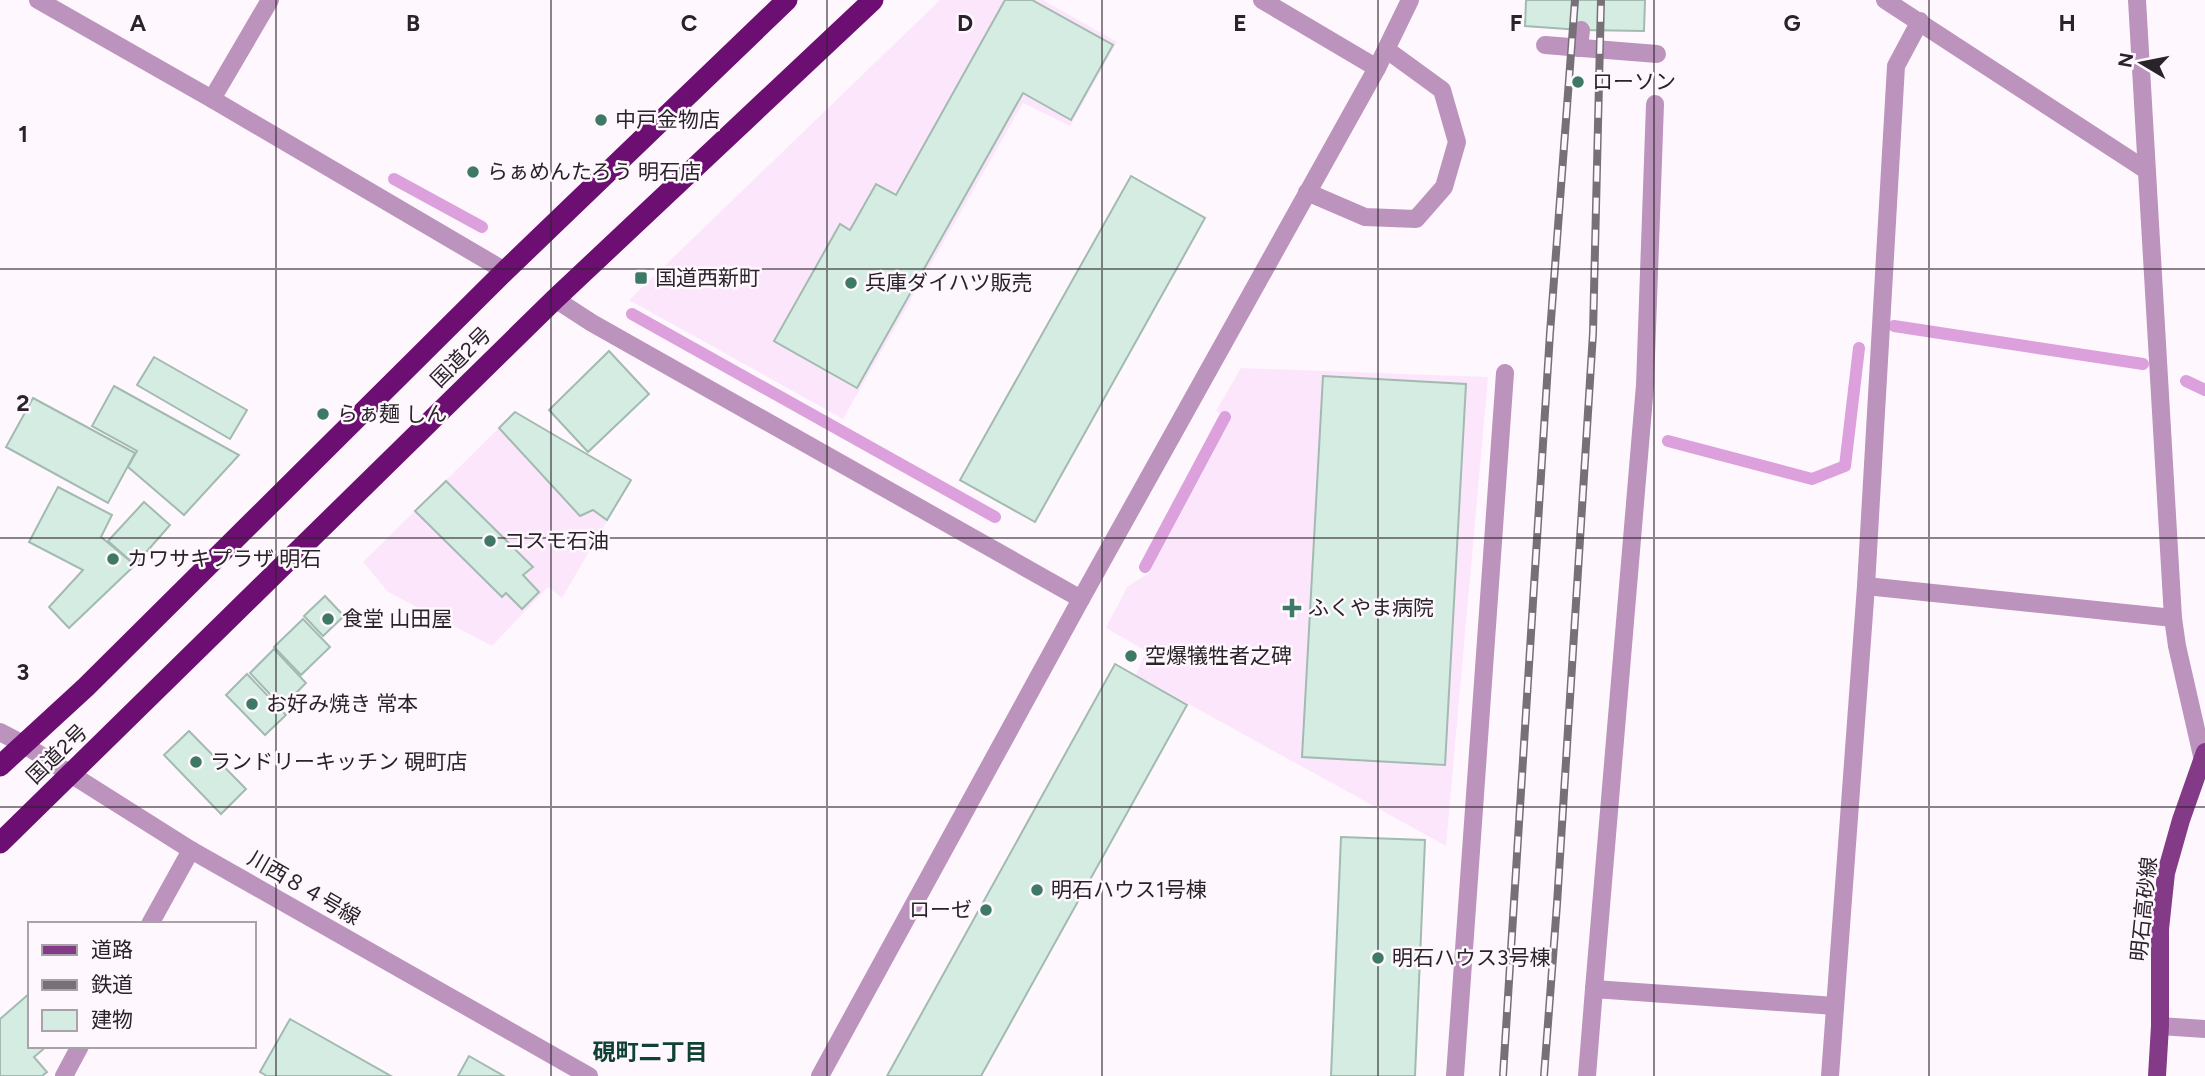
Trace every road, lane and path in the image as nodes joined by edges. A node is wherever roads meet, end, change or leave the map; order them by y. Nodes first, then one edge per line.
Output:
1 (38, 0) edge
2 (270, 0) edge
3 (787, 0) edge
4 (873, 0) edge
5 (1262, 0) edge
6 (1410, 0) edge
7 (1885, 0) edge
8 (2137, 0) edge
9 (1920, 21) junction
10 (1545, 45) dead end
11 (1387, 50) junction
12 (1657, 54) dead end
13 (1377, 68) junction
14 (212, 99) junction
15 (1656, 104) dead end
16 (2146, 170) junction
17 (1307, 192) junction
18 (505, 271) junction
19 (555, 299) junction
20 (1505, 373) dead end
21 (1866, 586) junction
22 (1081, 599) junction
23 (2173, 618) junction
24 (0, 732) edge
25 (23, 744) junction
26 (2204, 754) edge
27 (0, 766) edge
28 (70, 774) junction
29 (0, 843) edge
30 (191, 850) junction
31 (150, 922) edge
32 (1594, 989) junction
33 (1835, 1006) junction
34 (2160, 1026) junction
35 (2205, 1029) edge
36 (79, 1048) edge
37 (64, 1076) edge
38 (589, 1076) edge
39 (820, 1076) edge
40 (1455, 1076) edge
41 (1587, 1076) edge
42 (1830, 1076) edge
43 (2157, 1076) edge

1 - 14 street
2 - 14 street
3 - 18 highway, 国道2号
4 - 19 highway, 国道2号
5 - 13 street
6 - 11 street
7 - 9 street
8 - 16 street
9 - 16 street
9 - 21 street
10 - 12 street
11 - 13 street
11 - 17 street
13 - 17 street
14 - 18 street
15 - 32 street
16 - 23 street
17 - 22 street
18 - 25 highway, 国道2号
19 - 22 street
19 - 28 highway, 国道2号
20 - 40 street
21 - 23 street
21 - 33 street
22 - 39 street
23 - 26 street
24 - 25 street, 川西８４号線
25 - 27 highway, 国道2号
25 - 28 street, 川西８４号線
26 - 34 main road, 明石高砂線
28 - 29 highway, 国道2号
28 - 30 street, 川西８４号線
30 - 31 street
30 - 38 street, 川西８４号線
32 - 33 street
32 - 41 street
33 - 42 street
34 - 35 street
34 - 43 main road, 明石高砂線
36 - 37 street

